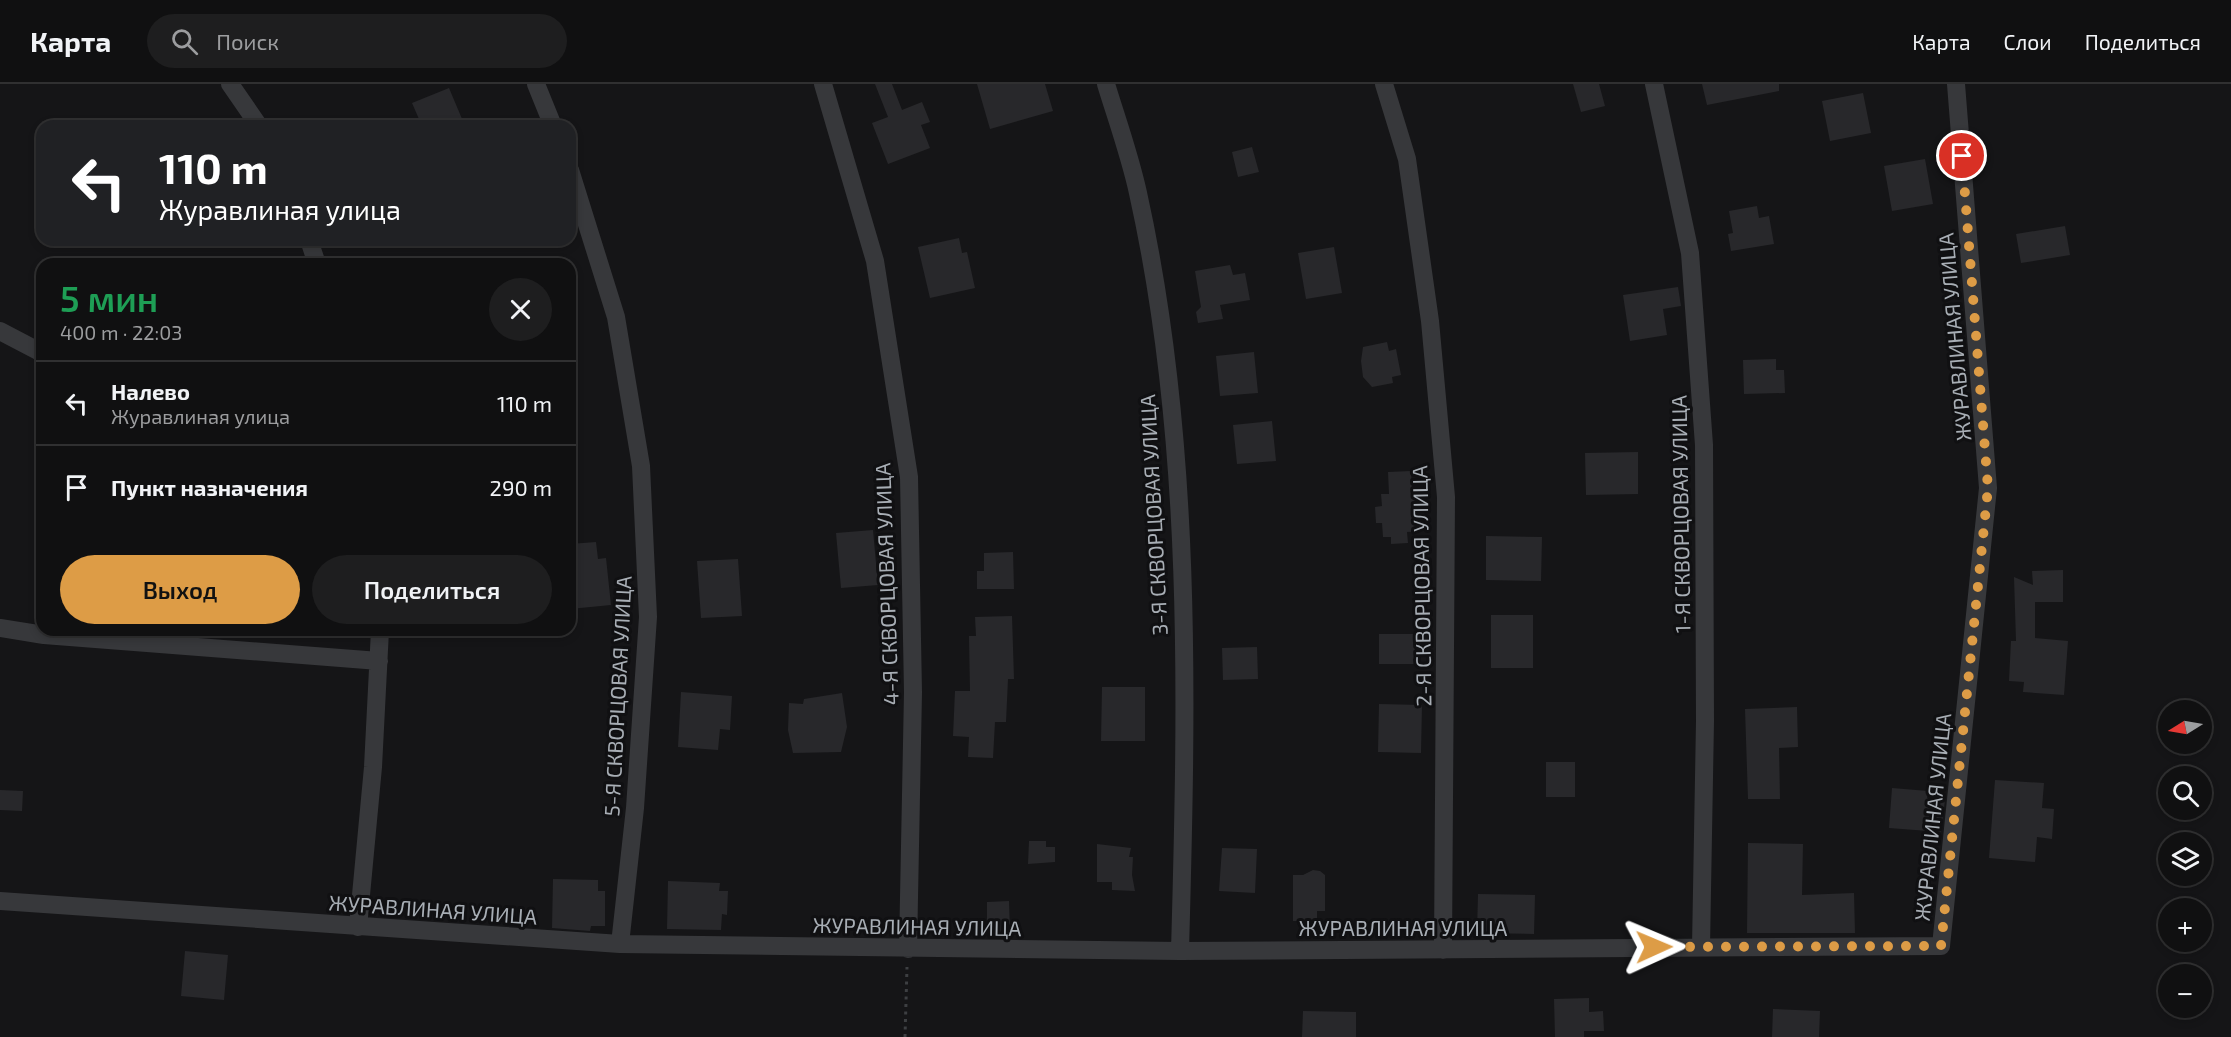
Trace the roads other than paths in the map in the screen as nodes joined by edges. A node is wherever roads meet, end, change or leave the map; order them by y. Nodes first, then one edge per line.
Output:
1 (230, 84) edge
2 (536, 84) edge
3 (823, 84) edge
4 (1106, 84) edge
5 (1384, 84) edge
6 (1654, 84) edge
7 (1956, 84) edge
8 (255, 120) edge
9 (551, 120) edge
10 (576, 189) edge
11 (0, 331) edge
12 (36, 350) edge
13 (0, 628) edge
14 (36, 634) edge
15 (57, 636) edge
16 (380, 636) edge
17 (379, 661) junction
18 (0, 900) edge
19 (358, 927) junction
20 (620, 944) junction
21 (1701, 947) junction
22 (908, 949) junction
23 (1443, 950) junction
24 (1180, 951) junction

1 - 8 street
2 - 9 street
3 - 22 street, 4-Я СКВОРЦОВАЯ УЛИЦА
4 - 24 street, 3-Я СКВОРЦОВАЯ УЛИЦА
5 - 23 street, 2-Я СКВОРЦОВАЯ УЛИЦА
6 - 21 street, 1-Я СКВОРЦОВАЯ УЛИЦА
7 - 21 street, ЖУРАВЛИНАЯ УЛИЦА
10 - 20 street, 5-Я СКВОРЦОВАЯ УЛИЦА
11 - 12 street
13 - 14 street
15 - 17 street
16 - 17 street
17 - 19 street
18 - 19 street, ЖУРАВЛИНАЯ УЛИЦА
19 - 20 street, ЖУРАВЛИНАЯ УЛИЦА
20 - 22 street, ЖУРАВЛИНАЯ УЛИЦА
21 - 23 street, ЖУРАВЛИНАЯ УЛИЦА
22 - 24 street, ЖУРАВЛИНАЯ УЛИЦА
23 - 24 street, ЖУРАВЛИНАЯ УЛИЦА

